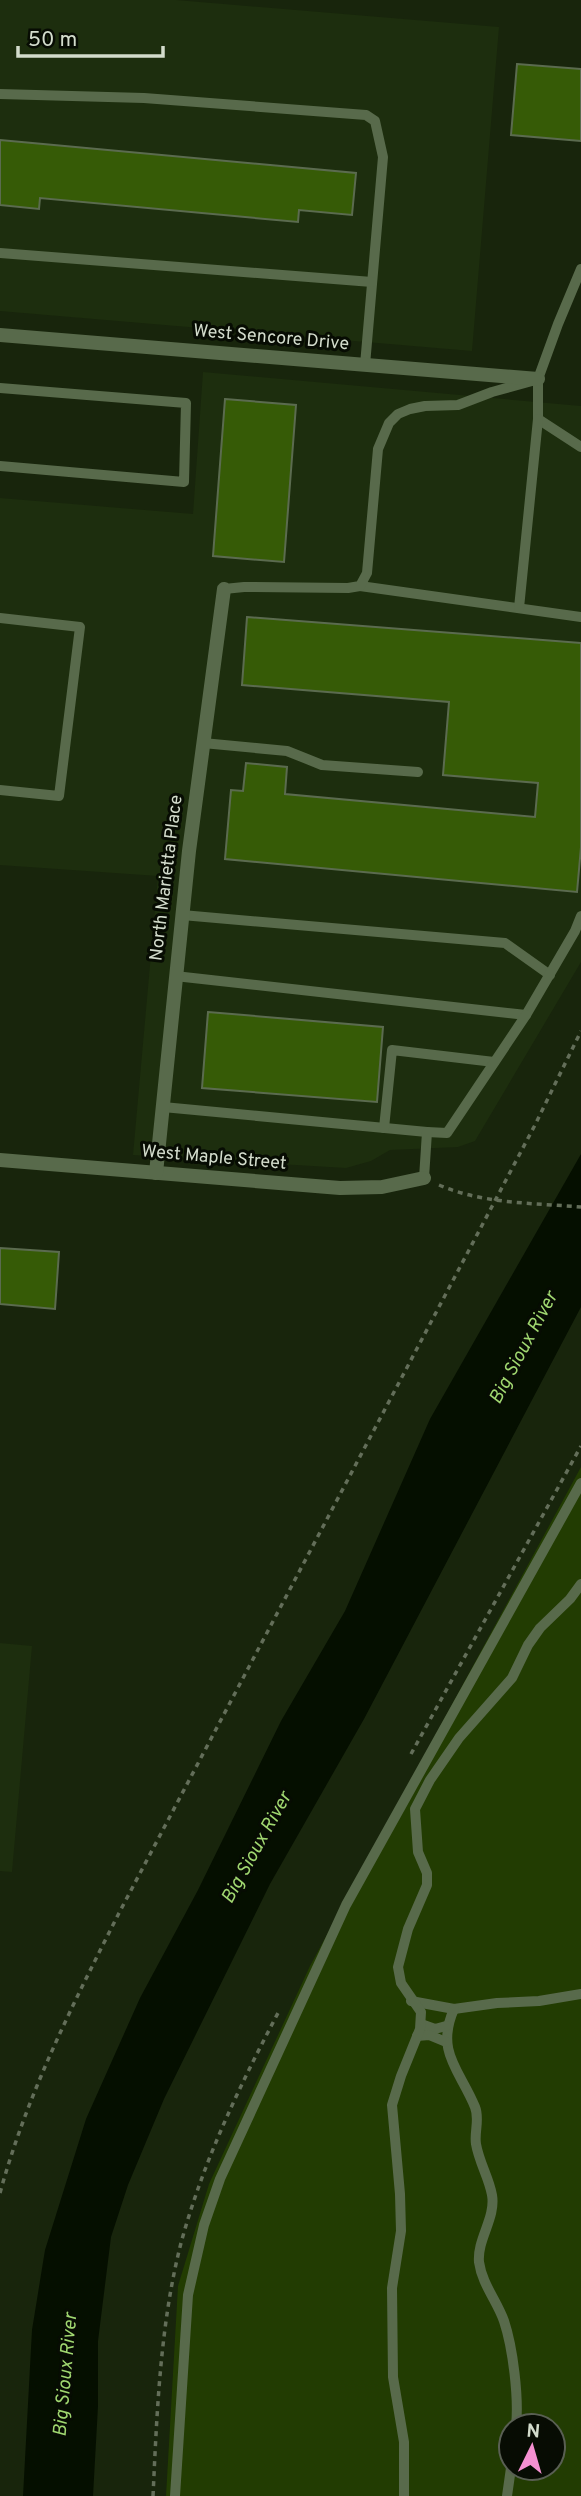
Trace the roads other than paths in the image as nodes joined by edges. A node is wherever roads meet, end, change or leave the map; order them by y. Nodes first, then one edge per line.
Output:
1 (0, 94) edge
2 (0, 253) edge
3 (581, 269) edge
4 (372, 282) junction
5 (0, 335) edge
6 (365, 365) junction
7 (538, 380) junction
8 (0, 388) edge
9 (538, 419) junction
10 (581, 447) edge
11 (0, 466) edge
12 (360, 586) junction
13 (224, 589) joint
14 (519, 608) junction
15 (581, 617) edge
16 (0, 618) edge
17 (203, 743) junction
18 (418, 772) dead end
19 (0, 790) edge
20 (182, 915) junction
21 (581, 916) edge
22 (550, 975) junction
23 (175, 976) junction
24 (526, 1015) junction
25 (494, 1062) junction
26 (163, 1107) junction
27 (384, 1128) junction
28 (427, 1132) junction
29 (0, 1160) edge
30 (156, 1173) junction
31 (424, 1178) joint
32 (581, 1483) edge
33 (581, 1584) edge
34 (581, 1994) edge
35 (411, 2001) junction
36 (454, 2009) junction
37 (421, 2024) junction
38 (446, 2026) junction
39 (417, 2036) junction
40 (446, 2042) junction
41 (518, 2412) edge
42 (175, 2496) edge
43 (404, 2496) edge

1 - 4 lane
2 - 4 lane
3 - 7 lane
4 - 6 lane
5 - 6 street, West Sencore Drive
6 - 7 street, West Sencore Drive
7 - 9 lane
7 - 12 lane
8 - 11 lane
9 - 10 lane
9 - 14 lane
12 - 13 lane
12 - 14 lane
13 - 17 street, North Marietta Place
14 - 15 lane
16 - 19 lane
17 - 18 lane
17 - 20 street, North Marietta Place
20 - 22 lane
20 - 23 street, North Marietta Place
21 - 22 lane
22 - 24 lane
23 - 24 lane
23 - 26 street, North Marietta Place
24 - 25 lane
25 - 27 lane
25 - 28 lane
26 - 27 lane
26 - 30 street, North Marietta Place
27 - 28 lane
28 - 31 lane
29 - 30 street, West Maple Street
30 - 31 street, West Maple Street
32 - 42 lane
33 - 35 lane
34 - 36 lane
35 - 36 lane
35 - 37 lane
36 - 38 lane
37 - 38 lane
37 - 39 lane
38 - 40 lane
39 - 40 lane
39 - 43 lane
40 - 41 lane

